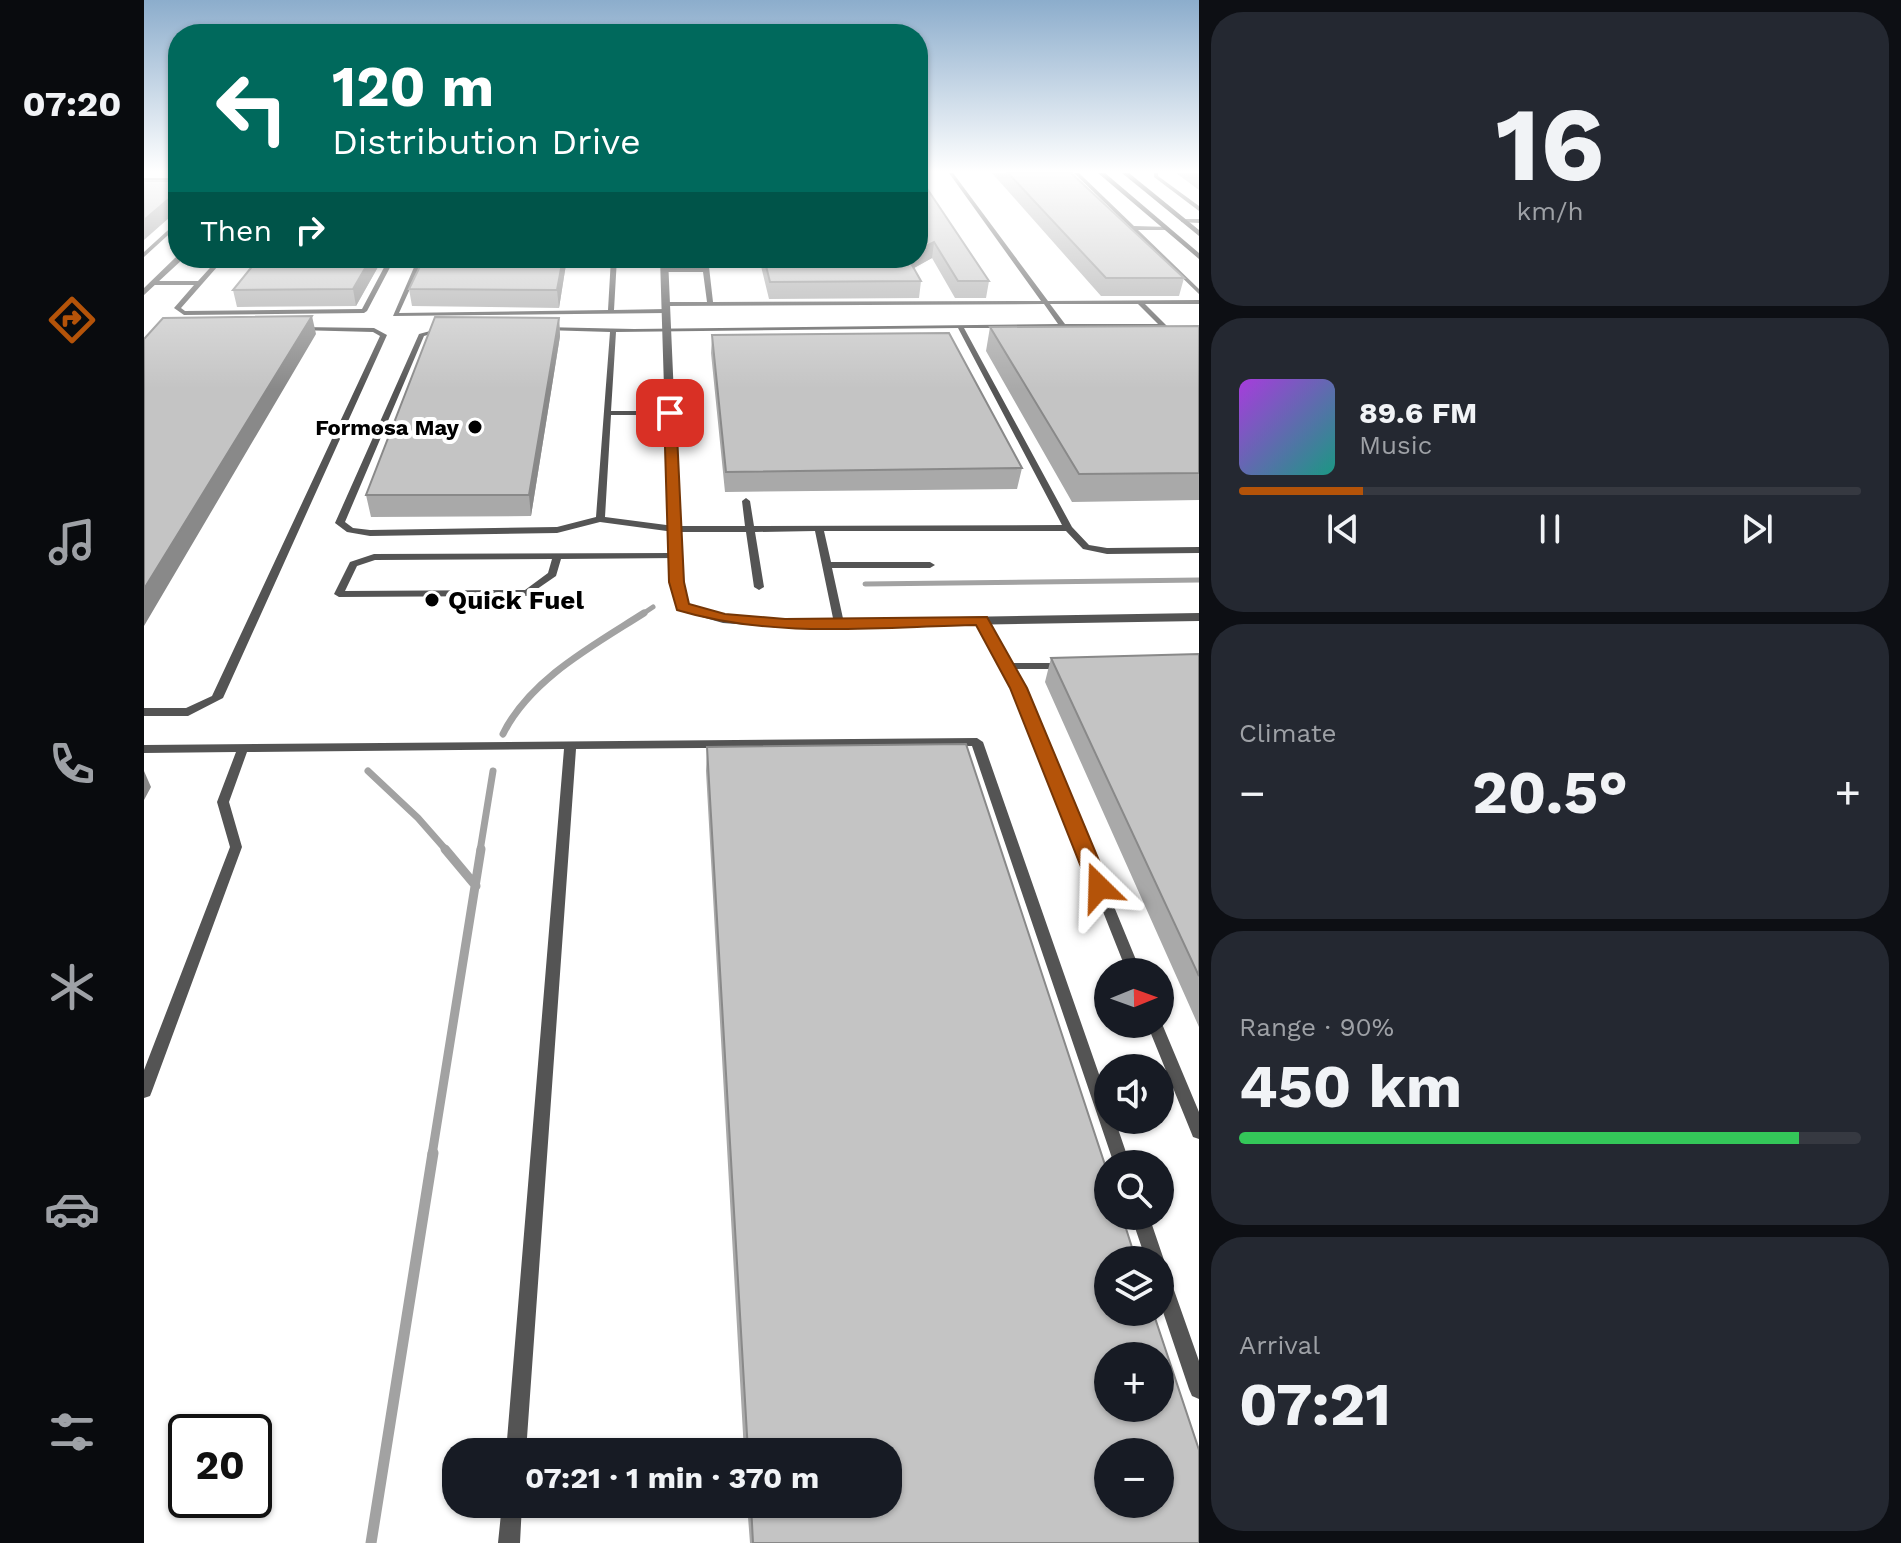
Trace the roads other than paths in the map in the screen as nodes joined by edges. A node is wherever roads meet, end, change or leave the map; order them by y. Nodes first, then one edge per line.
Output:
1 (1003, 245) edge
2 (1151, 245) edge
3 (170, 268) edge
4 (213, 268) edge
5 (387, 268) edge
6 (416, 268) edge
7 (613, 268) edge
8 (664, 268) edge
9 (692, 268) edge
10 (706, 270) joint
11 (154, 283) junction
12 (200, 283) junction
13 (1199, 292) edge
14 (144, 293) edge
15 (1045, 302) junction
16 (1139, 302) junction
17 (1199, 302) edge
18 (903, 303) junction
19 (710, 304) junction
20 (666, 308) junction
21 (611, 312) junction
22 (960, 326) junction
23 (1063, 326) junction
24 (1164, 326) junction
25 (914, 327) junction
26 (462, 328) edge
27 (533, 328) edge
28 (292, 329) edge
29 (666, 330) junction
30 (613, 331) junction
31 (1176, 338) edge
32 (610, 413) junction
33 (670, 413) junction
34 (746, 501) dead end
35 (600, 519) junction
36 (1068, 528) junction
37 (674, 529) junction
38 (751, 529) junction
39 (819, 529) junction
40 (1199, 550) edge
41 (675, 556) junction
42 (557, 557) junction
43 (827, 565) junction
44 (930, 565) dead end
45 (759, 587) dead end
46 (1199, 617) edge
47 (981, 620) junction
48 (839, 623) junction
49 (1007, 666) junction
50 (1081, 666) edge
51 (144, 712) edge
52 (570, 746) junction
53 (243, 748) junction
54 (144, 749) edge
55 (1128, 958) edge
56 (1161, 1038) edge
57 (144, 1091) edge
58 (1199, 1132) edge
59 (1117, 1150) edge
60 (1174, 1317) edge
61 (1199, 1389) edge
62 (517, 1438) edge
63 (511, 1518) edge
64 (509, 1543) edge

1 - 15 lane
2 - 13 lane
3 - 11 street
4 - 12 lane
5 - 12 lane
6 - 21 lane
7 - 21 lane
8 - 20 street
9 - 10 lane
10 - 19 lane
11 - 12 lane
11 - 14 street
15 - 16 lane
15 - 18 lane
15 - 23 lane
16 - 17 lane
16 - 24 lane
18 - 19 lane
18 - 25 lane
19 - 20 lane
20 - 21 lane
20 - 29 street
22 - 23 lane
22 - 25 lane
22 - 36 lane
23 - 24 lane
24 - 31 lane
25 - 29 lane
26 - 35 lane
27 - 30 lane
28 - 51 lane
29 - 30 lane
29 - 33 street
30 - 32 lane
32 - 33 lane
32 - 35 lane
33 - 37 street
34 - 38 lane
35 - 37 lane
36 - 39 lane
36 - 40 lane
37 - 38 lane
37 - 41 street
38 - 39 lane
38 - 45 lane
39 - 43 lane
41 - 42 lane
41 - 48 street
42 - 42 lane
43 - 44 lane
43 - 48 lane
46 - 47 street
47 - 48 street
47 - 49 lane
49 - 50 lane
49 - 55 lane
52 - 53 lane
52 - 59 lane
52 - 62 lane
53 - 54 lane
53 - 57 lane
56 - 58 lane
60 - 61 lane
63 - 64 lane

